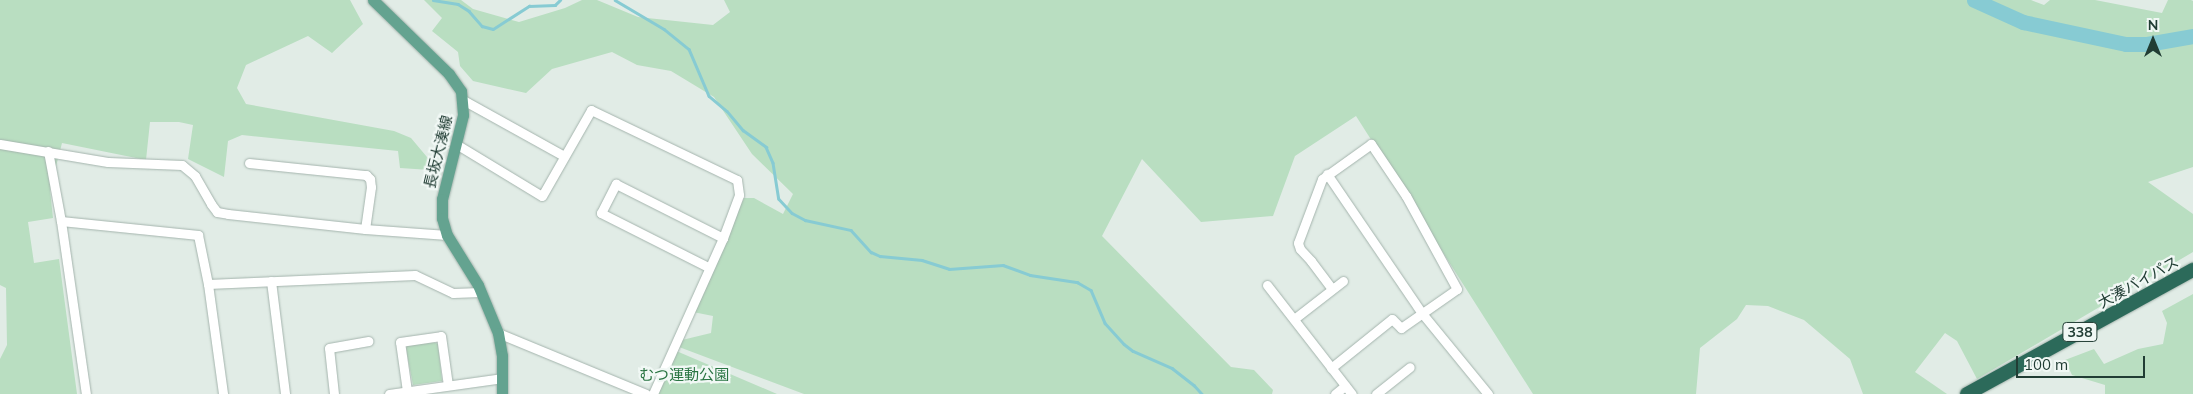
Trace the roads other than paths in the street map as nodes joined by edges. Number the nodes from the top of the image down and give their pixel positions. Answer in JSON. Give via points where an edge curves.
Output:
{"nodes":[{"id":1,"x":372,"y":0,"type":"edge"},
{"id":2,"x":463,"y":100,"type":"junction"},
{"id":3,"x":0,"y":144,"type":"edge"},
{"id":4,"x":456,"y":144,"type":"junction"},
{"id":5,"x":48,"y":151,"type":"junction"},
{"id":6,"x":564,"y":156,"type":"junction"},
{"id":7,"x":249,"y":163,"type":"dead end"},
{"id":8,"x":1327,"y":174,"type":"junction"},
{"id":9,"x":61,"y":221,"type":"junction"},
{"id":10,"x":365,"y":230,"type":"junction"},
{"id":11,"x":448,"y":236,"type":"junction"},
{"id":12,"x":723,"y":238,"type":"junction"},
{"id":13,"x":708,"y":267,"type":"junction"},
{"id":14,"x":2193,"y":270,"type":"edge"},
{"id":15,"x":271,"y":281,"type":"junction"},
{"id":16,"x":1343,"y":281,"type":"dead end"},
{"id":17,"x":208,"y":284,"type":"junction"},
{"id":18,"x":1267,"y":285,"type":"dead end"},
{"id":19,"x":1332,"y":289,"type":"junction"},
{"id":20,"x":481,"y":292,"type":"junction"},
{"id":21,"x":1421,"y":312,"type":"junction"},
{"id":22,"x":1294,"y":319,"type":"junction"},
{"id":23,"x":498,"y":333,"type":"junction"},
{"id":24,"x":368,"y":341,"type":"dead end"},
{"id":25,"x":1410,"y":367,"type":"dead end"},
{"id":26,"x":1331,"y":368,"type":"junction"},
{"id":27,"x":503,"y":378,"type":"junction"},
{"id":28,"x":448,"y":385,"type":"junction"},
{"id":29,"x":1345,"y":386,"type":"junction"},
{"id":30,"x":407,"y":391,"type":"junction"},
{"id":31,"x":419,"y":392,"type":"edge"},
{"id":32,"x":86,"y":394,"type":"edge"},
{"id":33,"x":223,"y":394,"type":"edge"},
{"id":34,"x":285,"y":394,"type":"edge"},
{"id":35,"x":334,"y":394,"type":"edge"},
{"id":36,"x":389,"y":394,"type":"edge"},
{"id":37,"x":502,"y":394,"type":"edge"},
{"id":38,"x":646,"y":394,"type":"edge"},
{"id":39,"x":653,"y":394,"type":"edge"},
{"id":40,"x":1335,"y":394,"type":"edge"},
{"id":41,"x":1352,"y":394,"type":"edge"},
{"id":42,"x":1376,"y":394,"type":"edge"},
{"id":43,"x":1488,"y":394,"type":"edge"},
{"id":44,"x":1968,"y":394,"type":"edge"}],
"edges":[{"from":1,"to":2,"type":"main road","name":"長坂大湊線","via":[[450,74]]},
{"from":2,"to":4,"type":"main road","name":"長坂大湊線"},
{"from":2,"to":6,"type":"street"},
{"from":3,"to":5,"type":"street"},
{"from":4,"to":6,"type":"street","via":[[542,196]]},
{"from":4,"to":11,"type":"main road","name":"長坂大湊線","via":[[442,199],[442,218]]},
{"from":5,"to":9,"type":"street"},
{"from":5,"to":10,"type":"street","via":[[108,162],[182,165],[195,176],[217,212]]},
{"from":6,"to":12,"type":"street","via":[[591,110],[725,173],[737,180],[740,188]]},
{"from":7,"to":10,"type":"street","via":[[366,175],[371,187]]},
{"from":8,"to":19,"type":"street","via":[[1298,243]]},
{"from":8,"to":21,"type":"street"},
{"from":8,"to":21,"type":"street","via":[[1371,144],[1406,196],[1457,289]]},
{"from":9,"to":17,"type":"street","via":[[198,235]]},
{"from":9,"to":32,"type":"street"},
{"from":10,"to":11,"type":"street"},
{"from":11,"to":20,"type":"main road","name":"長坂大湊線"},
{"from":12,"to":13,"type":"street"},
{"from":12,"to":13,"type":"street","via":[[616,184],[601,213]]},
{"from":13,"to":39,"type":"street"},
{"from":14,"to":44,"type":"highway","name":"大湊バイパス","number":"338"},
{"from":15,"to":17,"type":"street"},
{"from":15,"to":20,"type":"street","via":[[415,275],[453,293]]},
{"from":15,"to":34,"type":"street"},
{"from":16,"to":19,"type":"street"},
{"from":17,"to":33,"type":"street"},
{"from":18,"to":22,"type":"street"},
{"from":19,"to":22,"type":"street"},
{"from":20,"to":23,"type":"main road","name":"長坂大湊線"},
{"from":21,"to":26,"type":"street","via":[[1401,328],[1392,319]]},
{"from":21,"to":43,"type":"street"},
{"from":22,"to":26,"type":"street"},
{"from":23,"to":27,"type":"main road","name":"長坂大湊線"},
{"from":23,"to":38,"type":"street"},
{"from":24,"to":35,"type":"street","via":[[329,348]]},
{"from":25,"to":42,"type":"street"},
{"from":26,"to":29,"type":"street"},
{"from":27,"to":28,"type":"street"},
{"from":27,"to":37,"type":"main road","name":"長坂大湊線"},
{"from":28,"to":30,"type":"street","via":[[441,336],[400,342]]},
{"from":28,"to":31,"type":"street"},
{"from":29,"to":40,"type":"street"},
{"from":29,"to":41,"type":"street"},
{"from":30,"to":31,"type":"street"},
{"from":30,"to":36,"type":"street"}]}
